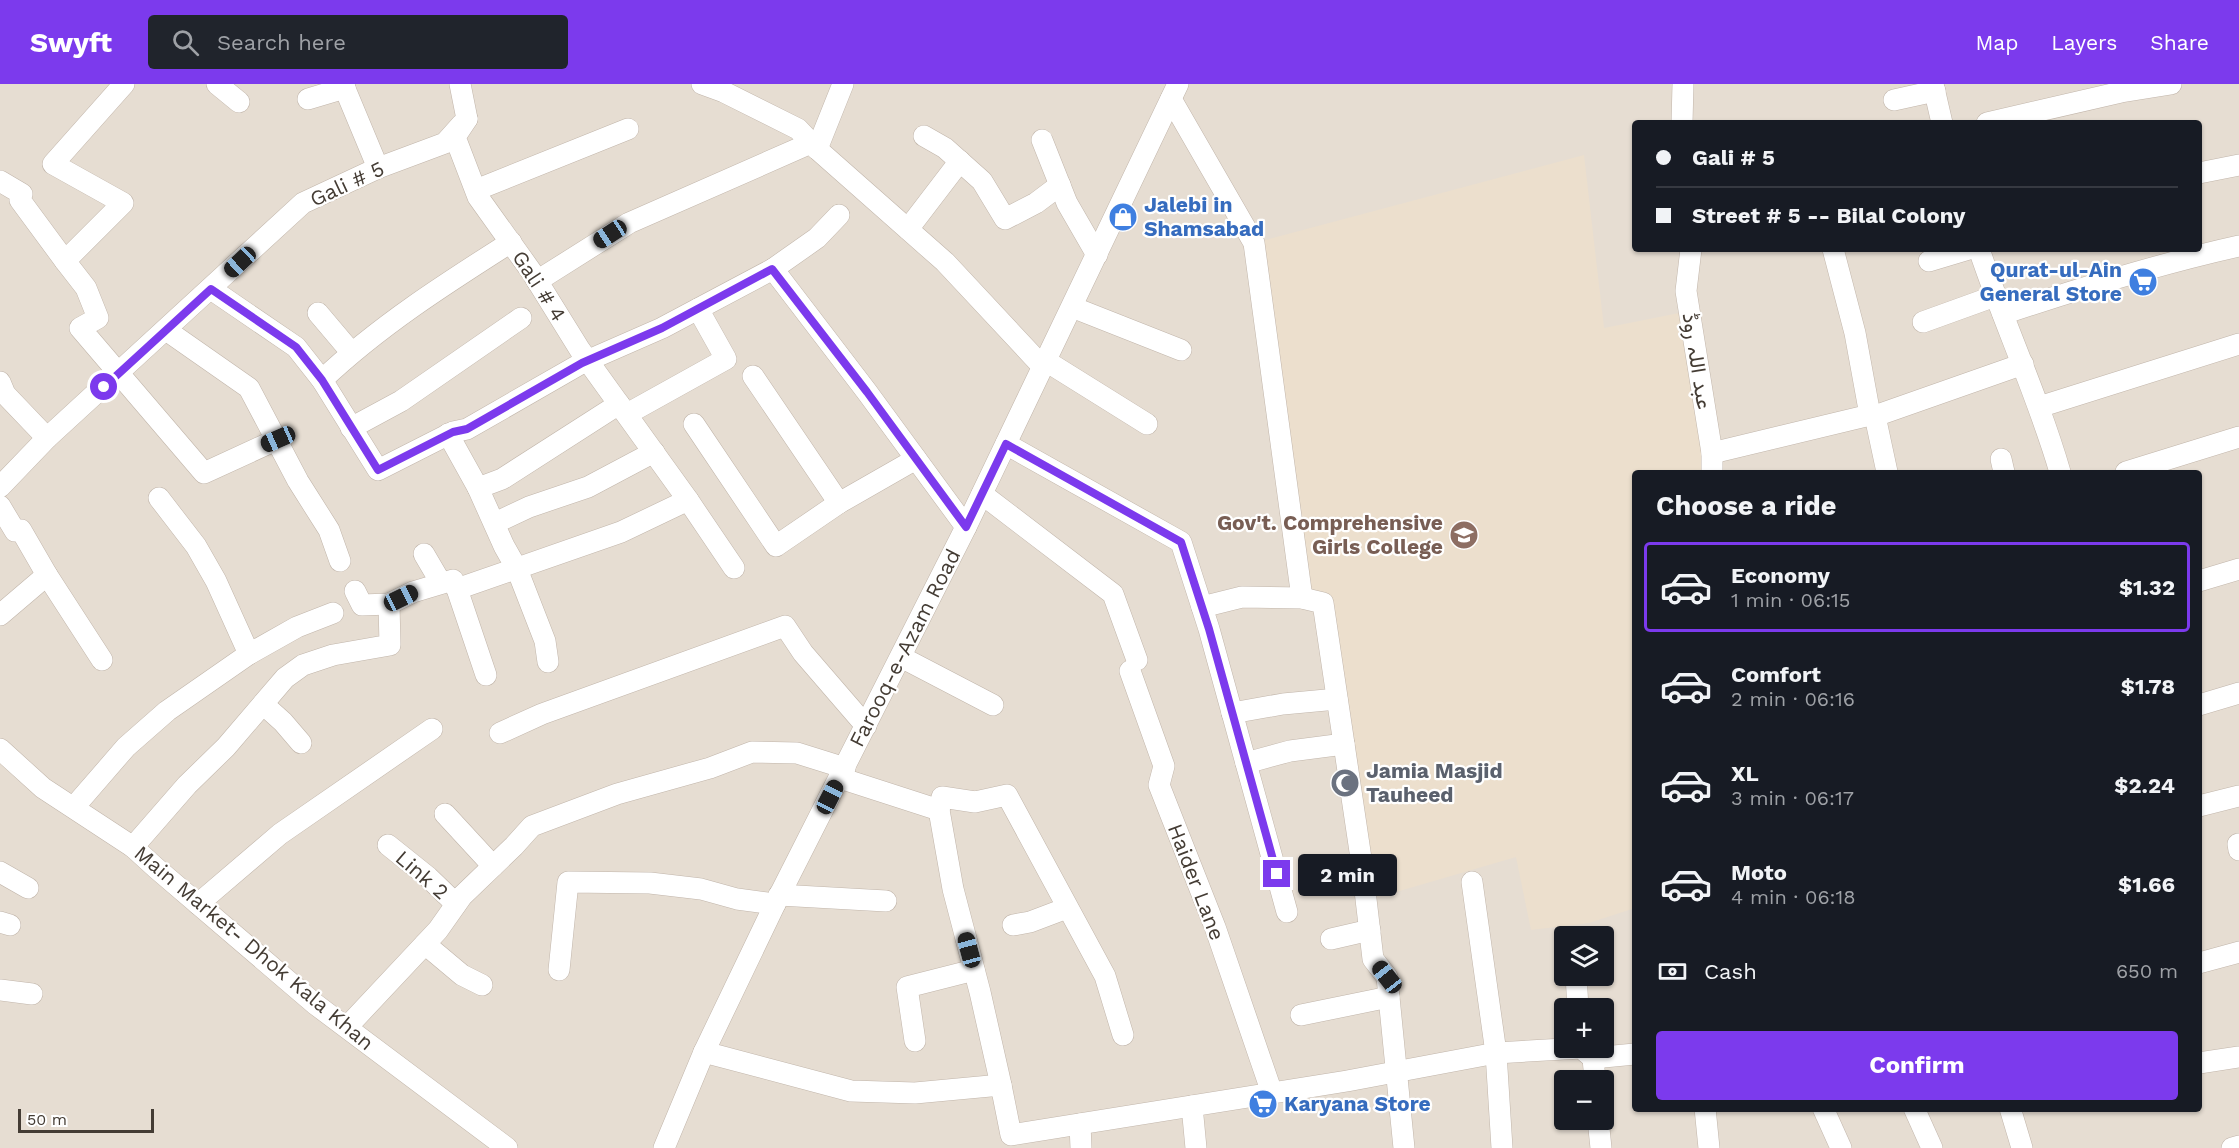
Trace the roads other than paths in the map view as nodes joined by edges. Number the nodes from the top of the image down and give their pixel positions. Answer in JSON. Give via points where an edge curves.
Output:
{"nodes":[{"id":1,"x":124,"y":84,"type":"edge"},
{"id":2,"x":217,"y":84,"type":"edge"},
{"id":3,"x":460,"y":84,"type":"edge"},
{"id":4,"x":843,"y":84,"type":"edge"},
{"id":5,"x":1683,"y":84,"type":"edge"},
{"id":6,"x":2170,"y":84,"type":"edge"},
{"id":7,"x":710,"y":85,"type":"edge"},
{"id":8,"x":344,"y":86,"type":"edge"},
{"id":9,"x":1934,"y":87,"type":"edge"},
{"id":10,"x":1175,"y":92,"type":"edge"},
{"id":11,"x":308,"y":99,"type":"dead end"},
{"id":12,"x":1894,"y":100,"type":"dead end"},
{"id":13,"x":239,"y":102,"type":"dead end"},
{"id":14,"x":467,"y":119,"type":"junction"},
{"id":15,"x":1682,"y":120,"type":"edge"},
{"id":16,"x":1941,"y":120,"type":"edge"},
{"id":17,"x":2000,"y":120,"type":"edge"},
{"id":18,"x":628,"y":129,"type":"dead end"},
{"id":19,"x":924,"y":136,"type":"dead end"},
{"id":20,"x":1042,"y":140,"type":"dead end"},
{"id":21,"x":814,"y":146,"type":"junction"},
{"id":22,"x":960,"y":161,"type":"junction"},
{"id":23,"x":2239,"y":165,"type":"edge"},
{"id":24,"x":378,"y":168,"type":"junction"},
{"id":25,"x":2202,"y":172,"type":"edge"},
{"id":26,"x":0,"y":181,"type":"edge"},
{"id":27,"x":1060,"y":185,"type":"junction"},
{"id":28,"x":476,"y":190,"type":"junction"},
{"id":29,"x":839,"y":215,"type":"dead end"},
{"id":30,"x":908,"y":229,"type":"junction"},
{"id":31,"x":511,"y":242,"type":"junction"},
{"id":32,"x":2239,"y":246,"type":"edge"},
{"id":33,"x":1691,"y":252,"type":"edge"},
{"id":34,"x":1834,"y":252,"type":"edge"},
{"id":35,"x":1959,"y":252,"type":"edge"},
{"id":36,"x":1980,"y":252,"type":"edge"},
{"id":37,"x":1097,"y":255,"type":"junction"},
{"id":38,"x":65,"y":261,"type":"junction"},
{"id":39,"x":1929,"y":261,"type":"dead end"},
{"id":40,"x":772,"y":269,"type":"junction"},
{"id":41,"x":537,"y":281,"type":"junction"},
{"id":42,"x":211,"y":289,"type":"junction"},
{"id":43,"x":1999,"y":305,"type":"junction"},
{"id":44,"x":1072,"y":307,"type":"junction"},
{"id":45,"x":698,"y":309,"type":"junction"},
{"id":46,"x":318,"y":313,"type":"dead end"},
{"id":47,"x":520,"y":318,"type":"dead end"},
{"id":48,"x":1923,"y":322,"type":"dead end"},
{"id":49,"x":166,"y":330,"type":"junction"},
{"id":50,"x":2239,"y":344,"type":"edge"},
{"id":51,"x":1181,"y":350,"type":"dead end"},
{"id":52,"x":351,"y":352,"type":"junction"},
{"id":53,"x":589,"y":362,"type":"junction"},
{"id":54,"x":1044,"y":364,"type":"junction"},
{"id":55,"x":2023,"y":364,"type":"junction"},
{"id":56,"x":118,"y":374,"type":"junction"},
{"id":57,"x":753,"y":376,"type":"dead end"},
{"id":58,"x":322,"y":380,"type":"junction"},
{"id":59,"x":0,"y":382,"type":"edge"},
{"id":60,"x":2039,"y":406,"type":"junction"},
{"id":61,"x":623,"y":409,"type":"junction"},
{"id":62,"x":1873,"y":415,"type":"junction"},
{"id":63,"x":694,"y":424,"type":"dead end"},
{"id":64,"x":1147,"y":424,"type":"dead end"},
{"id":65,"x":351,"y":428,"type":"junction"},
{"id":66,"x":448,"y":434,"type":"junction"},
{"id":67,"x":2239,"y":437,"type":"edge"},
{"id":68,"x":47,"y":438,"type":"junction"},
{"id":69,"x":278,"y":439,"type":"junction"},
{"id":70,"x":1006,"y":444,"type":"junction"},
{"id":71,"x":652,"y":449,"type":"junction"},
{"id":72,"x":916,"y":459,"type":"junction"},
{"id":73,"x":1712,"y":463,"type":"edge"},
{"id":74,"x":2163,"y":466,"type":"edge"},
{"id":75,"x":1887,"y":470,"type":"edge"},
{"id":76,"x":2059,"y":470,"type":"edge"},
{"id":77,"x":2138,"y":470,"type":"edge"},
{"id":78,"x":0,"y":487,"type":"edge"},
{"id":79,"x":478,"y":488,"type":"junction"},
{"id":80,"x":982,"y":494,"type":"junction"},
{"id":81,"x":159,"y":498,"type":"dead end"},
{"id":82,"x":688,"y":500,"type":"junction"},
{"id":83,"x":839,"y":503,"type":"junction"},
{"id":84,"x":0,"y":506,"type":"edge"},
{"id":85,"x":495,"y":523,"type":"junction"},
{"id":86,"x":966,"y":527,"type":"junction"},
{"id":87,"x":424,"y":554,"type":"dead end"},
{"id":88,"x":340,"y":561,"type":"dead end"},
{"id":89,"x":734,"y":568,"type":"dead end"},
{"id":90,"x":517,"y":569,"type":"junction"},
{"id":91,"x":2239,"y":569,"type":"edge"},
{"id":92,"x":47,"y":575,"type":"junction"},
{"id":93,"x":2202,"y":580,"type":"edge"},
{"id":94,"x":449,"y":586,"type":"junction"},
{"id":95,"x":355,"y":591,"type":"dead end"},
{"id":96,"x":1302,"y":598,"type":"junction"},
{"id":97,"x":389,"y":604,"type":"junction"},
{"id":98,"x":1202,"y":607,"type":"junction"},
{"id":99,"x":333,"y":612,"type":"dead end"},
{"id":100,"x":0,"y":615,"type":"edge"},
{"id":101,"x":249,"y":654,"type":"junction"},
{"id":102,"x":900,"y":657,"type":"junction"},
{"id":103,"x":102,"y":660,"type":"dead end"},
{"id":104,"x":548,"y":663,"type":"dead end"},
{"id":105,"x":486,"y":675,"type":"dead end"},
{"id":106,"x":2239,"y":693,"type":"edge"},
{"id":107,"x":1337,"y":699,"type":"junction"},
{"id":108,"x":263,"y":704,"type":"junction"},
{"id":109,"x":2202,"y":704,"type":"edge"},
{"id":110,"x":993,"y":705,"type":"dead end"},
{"id":111,"x":1232,"y":713,"type":"junction"},
{"id":112,"x":866,"y":726,"type":"junction"},
{"id":113,"x":432,"y":729,"type":"dead end"},
{"id":114,"x":500,"y":733,"type":"dead end"},
{"id":115,"x":301,"y":743,"type":"dead end"},
{"id":116,"x":1344,"y":744,"type":"junction"},
{"id":117,"x":0,"y":749,"type":"edge"},
{"id":118,"x":1246,"y":764,"type":"junction"},
{"id":119,"x":843,"y":773,"type":"junction"},
{"id":120,"x":2239,"y":796,"type":"edge"},
{"id":121,"x":2202,"y":805,"type":"edge"},
{"id":122,"x":74,"y":807,"type":"junction"},
{"id":123,"x":939,"y":810,"type":"junction"},
{"id":124,"x":445,"y":814,"type":"dead end"},
{"id":125,"x":388,"y":845,"type":"dead end"},
{"id":126,"x":133,"y":847,"type":"junction"},
{"id":127,"x":493,"y":866,"type":"junction"},
{"id":128,"x":0,"y":872,"type":"edge"},
{"id":129,"x":1472,"y":882,"type":"dead end"},
{"id":130,"x":28,"y":888,"type":"dead end"},
{"id":131,"x":777,"y":899,"type":"junction"},
{"id":132,"x":886,"y":901,"type":"dead end"},
{"id":133,"x":198,"y":904,"type":"junction"},
{"id":134,"x":456,"y":904,"type":"junction"},
{"id":135,"x":1067,"y":908,"type":"junction"},
{"id":136,"x":1287,"y":912,"type":"dead end"},
{"id":137,"x":1012,"y":926,"type":"dead end"},
{"id":138,"x":1370,"y":930,"type":"junction"},
{"id":139,"x":1331,"y":939,"type":"dead end"},
{"id":140,"x":425,"y":944,"type":"junction"},
{"id":141,"x":2239,"y":952,"type":"edge"},
{"id":142,"x":2202,"y":962,"type":"edge"},
{"id":143,"x":559,"y":970,"type":"dead end"},
{"id":144,"x":974,"y":970,"type":"junction"},
{"id":145,"x":482,"y":985,"type":"dead end"},
{"id":146,"x":0,"y":990,"type":"edge"},
{"id":147,"x":32,"y":994,"type":"dead end"},
{"id":148,"x":1389,"y":997,"type":"junction"},
{"id":149,"x":1301,"y":1015,"type":"dead end"},
{"id":150,"x":347,"y":1027,"type":"junction"},
{"id":151,"x":1123,"y":1035,"type":"dead end"},
{"id":152,"x":915,"y":1041,"type":"dead end"},
{"id":153,"x":704,"y":1052,"type":"junction"},
{"id":154,"x":1554,"y":1052,"type":"edge"},
{"id":155,"x":1496,"y":1053,"type":"junction"},
{"id":156,"x":1614,"y":1053,"type":"edge"},
{"id":157,"x":1632,"y":1054,"type":"edge"},
{"id":158,"x":2239,"y":1057,"type":"edge"},
{"id":159,"x":2202,"y":1063,"type":"edge"},
{"id":160,"x":1396,"y":1071,"type":"junction"},
{"id":161,"x":1001,"y":1085,"type":"junction"},
{"id":162,"x":1272,"y":1093,"type":"junction"},
{"id":163,"x":1192,"y":1106,"type":"junction"},
{"id":164,"x":1705,"y":1112,"type":"edge"},
{"id":165,"x":1825,"y":1112,"type":"edge"},
{"id":166,"x":1916,"y":1112,"type":"edge"},
{"id":167,"x":2011,"y":1112,"type":"edge"},
{"id":168,"x":1080,"y":1124,"type":"junction"},
{"id":169,"x":1599,"y":1130,"type":"edge"},
{"id":170,"x":2239,"y":1146,"type":"edge"},
{"id":171,"x":507,"y":1148,"type":"edge"},
{"id":172,"x":664,"y":1148,"type":"edge"},
{"id":173,"x":1081,"y":1148,"type":"edge"},
{"id":174,"x":1196,"y":1148,"type":"edge"},
{"id":175,"x":1404,"y":1148,"type":"edge"},
{"id":176,"x":1502,"y":1148,"type":"edge"},
{"id":177,"x":1601,"y":1148,"type":"edge"},
{"id":178,"x":1709,"y":1148,"type":"edge"},
{"id":179,"x":1841,"y":1148,"type":"edge"},
{"id":180,"x":1932,"y":1148,"type":"edge"},
{"id":181,"x":2022,"y":1148,"type":"edge"},
{"id":182,"x":2232,"y":1148,"type":"edge"}],
"edges":[{"from":1,"to":38,"type":"street","via":[[53,164],[123,203]]},
{"from":2,"to":13,"type":"street"},
{"from":3,"to":14,"type":"street"},
{"from":4,"to":21,"type":"street"},
{"from":5,"to":15,"type":"street"},
{"from":6,"to":17,"type":"street"},
{"from":7,"to":21,"type":"street","via":[[798,129]]},
{"from":8,"to":11,"type":"street"},
{"from":8,"to":24,"type":"street"},
{"from":9,"to":12,"type":"street"},
{"from":9,"to":16,"type":"street"},
{"from":10,"to":37,"type":"street","name":"Farooq-e-Azam Road"},
{"from":10,"to":96,"type":"street","via":[[1254,243]]},
{"from":14,"to":24,"type":"street","name":"Gali # 5","via":[[445,143]]},
{"from":14,"to":28,"type":"street","name":"Gali # 4","via":[[455,137]]},
{"from":18,"to":28,"type":"street"},
{"from":19,"to":22,"type":"street"},
{"from":20,"to":27,"type":"street"},
{"from":21,"to":30,"type":"street"},
{"from":21,"to":41,"type":"street","via":[[629,223]]},
{"from":22,"to":27,"type":"street","via":[[982,181],[1005,219]]},
{"from":22,"to":30,"type":"street"},
{"from":23,"to":25,"type":"street"},
{"from":24,"to":42,"type":"street","name":"Gali # 5","via":[[303,203]]},
{"from":26,"to":38,"type":"street","via":[[22,194],[20,200]]},
{"from":27,"to":37,"type":"street"},
{"from":28,"to":31,"type":"street","name":"Gali # 4"},
{"from":29,"to":40,"type":"street","via":[[818,238]]},
{"from":30,"to":54,"type":"street"},
{"from":31,"to":41,"type":"street","name":"Gali # 4"},
{"from":31,"to":52,"type":"street"},
{"from":32,"to":43,"type":"street"},
{"from":33,"to":73,"type":"street","name":"عبد اللہ روڈ","via":[[1686,291]]},
{"from":34,"to":62,"type":"street"},
{"from":35,"to":39,"type":"street"},
{"from":36,"to":43,"type":"street"},
{"from":37,"to":44,"type":"street","name":"Farooq-e-Azam Road"},
{"from":38,"to":56,"type":"street","via":[[86,288],[98,318],[80,328]]},
{"from":40,"to":45,"type":"street"},
{"from":40,"to":72,"type":"street"},
{"from":41,"to":53,"type":"street","name":"Gali # 4"},
{"from":42,"to":49,"type":"street","name":"Gali # 5"},
{"from":42,"to":58,"type":"street","via":[[296,347]]},
{"from":43,"to":48,"type":"street"},
{"from":43,"to":55,"type":"street"},
{"from":44,"to":51,"type":"street"},
{"from":44,"to":54,"type":"street","name":"Farooq-e-Azam Road"},
{"from":45,"to":53,"type":"street"},
{"from":45,"to":61,"type":"street","via":[[726,359]]},
{"from":46,"to":52,"type":"street"},
{"from":47,"to":65,"type":"street","via":[[401,401]]},
{"from":49,"to":56,"type":"street","name":"Gali # 5"},
{"from":49,"to":69,"type":"street","via":[[249,388]]},
{"from":50,"to":60,"type":"street"},
{"from":52,"to":58,"type":"street"},
{"from":53,"to":61,"type":"street","name":"Gali # 4"},
{"from":53,"to":66,"type":"street","via":[[467,429]]},
{"from":54,"to":64,"type":"street"},
{"from":54,"to":70,"type":"street","name":"Farooq-e-Azam Road"},
{"from":55,"to":60,"type":"street"},
{"from":55,"to":62,"type":"street"},
{"from":56,"to":68,"type":"street","name":"Gali # 5"},
{"from":56,"to":69,"type":"street","via":[[204,473]]},
{"from":57,"to":83,"type":"street"},
{"from":58,"to":65,"type":"street"},
{"from":59,"to":68,"type":"street","via":[[5,394]]},
{"from":60,"to":76,"type":"street"},
{"from":61,"to":71,"type":"street","name":"Gali # 4"},
{"from":61,"to":79,"type":"street","via":[[502,479]]},
{"from":62,"to":73,"type":"street"},
{"from":62,"to":75,"type":"street"},
{"from":63,"to":83,"type":"street","via":[[776,546]]},
{"from":65,"to":66,"type":"street","via":[[378,470]]},
{"from":66,"to":79,"type":"street"},
{"from":67,"to":74,"type":"street"},
{"from":68,"to":78,"type":"street","name":"Gali # 5"},
{"from":69,"to":88,"type":"street","via":[[329,531]]},
{"from":70,"to":80,"type":"street","name":"Farooq-e-Azam Road"},
{"from":70,"to":98,"type":"street","via":[[1181,542]]},
{"from":71,"to":82,"type":"street","name":"Gali # 4"},
{"from":71,"to":85,"type":"street","via":[[588,487]]},
{"from":72,"to":83,"type":"street"},
{"from":72,"to":86,"type":"street"},
{"from":74,"to":77,"type":"street"},
{"from":79,"to":85,"type":"street"},
{"from":80,"to":86,"type":"street","name":"Farooq-e-Azam Road"},
{"from":80,"to":162,"type":"street","name":"Haider Lane","via":[[1113,594],[1164,766],[1159,785],[1215,927]]},
{"from":81,"to":101,"type":"street","via":[[196,546]]},
{"from":82,"to":89,"type":"street","name":"Gali # 4"},
{"from":82,"to":90,"type":"street","via":[[621,531]]},
{"from":84,"to":92,"type":"street","via":[[15,531],[21,531]]},
{"from":85,"to":90,"type":"street"},
{"from":86,"to":102,"type":"street","name":"Farooq-e-Azam Road"},
{"from":87,"to":94,"type":"street"},
{"from":90,"to":94,"type":"street"},
{"from":90,"to":104,"type":"street","via":[[544,641]]},
{"from":91,"to":93,"type":"street"},
{"from":92,"to":100,"type":"street"},
{"from":92,"to":103,"type":"street"},
{"from":94,"to":97,"type":"street","via":[[412,592]]},
{"from":94,"to":105,"type":"street"},
{"from":95,"to":97,"type":"street","via":[[362,605]]},
{"from":96,"to":98,"type":"street","via":[[1242,597]]},
{"from":96,"to":107,"type":"street","via":[[1323,603]]},
{"from":97,"to":108,"type":"street","via":[[390,645],[333,655],[303,665],[285,678]]},
{"from":98,"to":111,"type":"street"},
{"from":99,"to":101,"type":"street"},
{"from":101,"to":122,"type":"street","via":[[167,711],[126,747]]},
{"from":102,"to":110,"type":"street"},
{"from":102,"to":112,"type":"street","name":"Farooq-e-Azam Road"},
{"from":106,"to":109,"type":"street"},
{"from":107,"to":111,"type":"street"},
{"from":107,"to":116,"type":"street"},
{"from":108,"to":115,"type":"street"},
{"from":108,"to":126,"type":"street"},
{"from":111,"to":118,"type":"street"},
{"from":112,"to":114,"type":"street","via":[[803,653],[785,626],[542,714]]},
{"from":112,"to":119,"type":"street","name":"Farooq-e-Azam Road"},
{"from":113,"to":133,"type":"street","via":[[280,834]]},
{"from":116,"to":118,"type":"street","via":[[1290,751]]},
{"from":116,"to":138,"type":"street"},
{"from":117,"to":122,"type":"street","name":"Main Market- Dhok Kala Khan","via":[[43,788]]},
{"from":118,"to":136,"type":"street"},
{"from":119,"to":123,"type":"street"},
{"from":119,"to":127,"type":"street","via":[[797,753],[752,752],[617,794],[532,826]]},
{"from":119,"to":131,"type":"street","name":"Farooq-e-Azam Road"},
{"from":120,"to":121,"type":"street"},
{"from":122,"to":126,"type":"street","name":"Main Market- Dhok Kala Khan"},
{"from":123,"to":135,"type":"street","via":[[942,797],[975,802],[1007,795]]},
{"from":123,"to":144,"type":"street","via":[[953,889]]},
{"from":124,"to":127,"type":"street"},
{"from":125,"to":134,"type":"street","name":"Link 2"},
{"from":126,"to":133,"type":"street","name":"Main Market- Dhok Kala Khan"},
{"from":127,"to":134,"type":"street"},
{"from":128,"to":130,"type":"street"},
{"from":129,"to":155,"type":"street"},
{"from":131,"to":132,"type":"street"},
{"from":131,"to":143,"type":"street","via":[[737,899],[700,889],[650,883],[568,882]]},
{"from":131,"to":153,"type":"street","name":"Farooq-e-Azam Road"},
{"from":133,"to":150,"type":"street","name":"Main Market- Dhok Kala Khan"},
{"from":134,"to":140,"type":"street"},
{"from":135,"to":137,"type":"street"},
{"from":135,"to":151,"type":"street","via":[[1105,976]]},
{"from":138,"to":139,"type":"street"},
{"from":138,"to":148,"type":"street","via":[[1373,959],[1387,977]]},
{"from":140,"to":145,"type":"street","via":[[462,975]]},
{"from":140,"to":150,"type":"street"},
{"from":141,"to":142,"type":"street"},
{"from":144,"to":152,"type":"street","via":[[907,987]]},
{"from":144,"to":161,"type":"street"},
{"from":146,"to":147,"type":"street"},
{"from":148,"to":149,"type":"street"},
{"from":148,"to":160,"type":"street"},
{"from":150,"to":171,"type":"street","name":"Main Market- Dhok Kala Khan"},
{"from":153,"to":161,"type":"street","via":[[850,1091],[915,1093]]},
{"from":153,"to":172,"type":"street","name":"Farooq-e-Azam Road"},
{"from":154,"to":155,"type":"street"},
{"from":155,"to":160,"type":"street"},
{"from":155,"to":176,"type":"street"},
{"from":156,"to":157,"type":"street"},
{"from":158,"to":159,"type":"street"},
{"from":160,"to":162,"type":"street"},
{"from":160,"to":175,"type":"street"},
{"from":161,"to":168,"type":"street","via":[[1011,1135]]},
{"from":162,"to":163,"type":"street"},
{"from":163,"to":168,"type":"street"},
{"from":163,"to":174,"type":"street"},
{"from":164,"to":178,"type":"street"},
{"from":165,"to":179,"type":"street"},
{"from":166,"to":180,"type":"street"},
{"from":167,"to":181,"type":"street"},
{"from":168,"to":173,"type":"street"},
{"from":169,"to":177,"type":"street"},
{"from":170,"to":182,"type":"street"}]}
